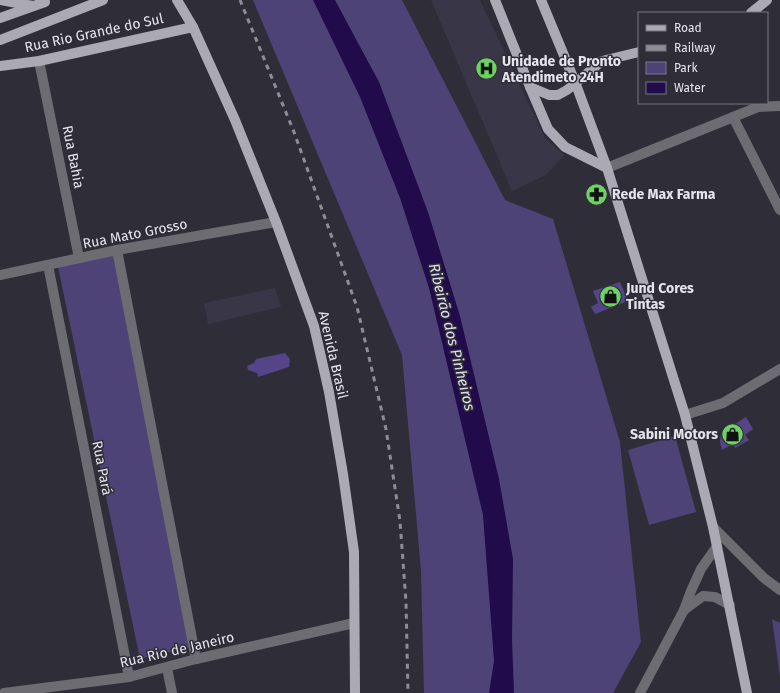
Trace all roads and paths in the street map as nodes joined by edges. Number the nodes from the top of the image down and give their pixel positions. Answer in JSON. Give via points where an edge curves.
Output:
{"nodes":[{"id":1,"x":1,"y":0,"type":"edge"},
{"id":2,"x":177,"y":0,"type":"edge"},
{"id":3,"x":495,"y":0,"type":"edge"},
{"id":4,"x":541,"y":0,"type":"edge"},
{"id":5,"x":767,"y":0,"type":"edge"},
{"id":6,"x":100,"y":1,"type":"edge"},
{"id":7,"x":43,"y":2,"type":"edge"},
{"id":8,"x":752,"y":12,"type":"edge"},
{"id":9,"x":0,"y":18,"type":"edge"},
{"id":10,"x":193,"y":27,"type":"junction"},
{"id":11,"x":0,"y":40,"type":"edge"},
{"id":12,"x":638,"y":52,"type":"edge"},
{"id":13,"x":39,"y":61,"type":"junction"},
{"id":14,"x":0,"y":66,"type":"edge"},
{"id":15,"x":575,"y":82,"type":"junction"},
{"id":16,"x":530,"y":86,"type":"junction"},
{"id":17,"x":780,"y":106,"type":"edge"},
{"id":18,"x":733,"y":117,"type":"junction"},
{"id":19,"x":607,"y":168,"type":"junction"},
{"id":20,"x":780,"y":210,"type":"edge"},
{"id":21,"x":276,"y":222,"type":"junction"},
{"id":22,"x":117,"y":250,"type":"junction"},
{"id":23,"x":79,"y":258,"type":"junction"},
{"id":24,"x":48,"y":265,"type":"junction"},
{"id":25,"x":0,"y":275,"type":"edge"},
{"id":26,"x":780,"y":369,"type":"edge"},
{"id":27,"x":685,"y":415,"type":"junction"},
{"id":28,"x":713,"y":527,"type":"junction"},
{"id":29,"x":717,"y":546,"type":"junction"},
{"id":30,"x":780,"y":590,"type":"edge"},
{"id":31,"x":730,"y":605,"type":"junction"},
{"id":32,"x":684,"y":610,"type":"junction"},
{"id":33,"x":354,"y":623,"type":"junction"},
{"id":34,"x":196,"y":659,"type":"junction"},
{"id":35,"x":167,"y":668,"type":"junction"},
{"id":36,"x":129,"y":677,"type":"junction"},
{"id":37,"x":648,"y":678,"type":"junction"},
{"id":38,"x":4,"y":693,"type":"edge"},
{"id":39,"x":172,"y":693,"type":"edge"},
{"id":40,"x":355,"y":693,"type":"edge"},
{"id":41,"x":640,"y":693,"type":"edge"},
{"id":42,"x":648,"y":693,"type":"edge"},
{"id":43,"x":747,"y":693,"type":"edge"}],
"edges":[{"from":1,"to":7,"type":"main road"},
{"from":2,"to":10,"type":"main road","name":"Avenida Brasil"},
{"from":3,"to":16,"type":"main road"},
{"from":4,"to":15,"type":"main road"},
{"from":5,"to":8,"type":"main road"},
{"from":6,"to":11,"type":"main road"},
{"from":7,"to":9,"type":"main road"},
{"from":10,"to":13,"type":"main road","name":"Rua Rio Grande do Sul"},
{"from":10,"to":21,"type":"main road","name":"Avenida Brasil","via":[[235,120]]},
{"from":12,"to":15,"type":"main road","via":[[602,62]]},
{"from":13,"to":14,"type":"main road","name":"Rua Rio Grande do Sul"},
{"from":13,"to":23,"type":"street","name":"Rua Bahia"},
{"from":15,"to":16,"type":"main road","via":[[558,95],[548,95]]},
{"from":15,"to":19,"type":"main road"},
{"from":16,"to":19,"type":"main road","via":[[548,129],[565,147]]},
{"from":17,"to":18,"type":"street","via":[[758,107]]},
{"from":18,"to":19,"type":"street"},
{"from":18,"to":20,"type":"street"},
{"from":19,"to":27,"type":"main road"},
{"from":21,"to":22,"type":"street","name":"Rua Mato Grosso"},
{"from":21,"to":33,"type":"main road","name":"Avenida Brasil","via":[[314,326],[329,392],[354,552]]},
{"from":22,"to":23,"type":"street","name":"Rua Mato Grosso"},
{"from":22,"to":34,"type":"street"},
{"from":23,"to":24,"type":"street","name":"Rua Mato Grosso"},
{"from":24,"to":25,"type":"street","name":"Rua Mato Grosso"},
{"from":24,"to":36,"type":"street","name":"Rua Pará"},
{"from":26,"to":27,"type":"street","via":[[723,403]]},
{"from":27,"to":28,"type":"main road"},
{"from":28,"to":29,"type":"main road"},
{"from":28,"to":30,"type":"street","via":[[764,578]]},
{"from":29,"to":31,"type":"main road"},
{"from":29,"to":32,"type":"street","via":[[690,590]]},
{"from":31,"to":32,"type":"street","via":[[715,597],[703,596]]},
{"from":31,"to":43,"type":"main road"},
{"from":32,"to":37,"type":"street"},
{"from":33,"to":34,"type":"street","name":"Rua Rio de Janeiro"},
{"from":33,"to":40,"type":"main road","name":"Avenida Brasil"},
{"from":34,"to":35,"type":"street","name":"Rua Rio de Janeiro"},
{"from":35,"to":36,"type":"street","name":"Rua Rio de Janeiro"},
{"from":35,"to":39,"type":"street"},
{"from":36,"to":38,"type":"street","name":"Rua Rio de Janeiro"},
{"from":37,"to":41,"type":"street"},
{"from":37,"to":42,"type":"street"}]}
